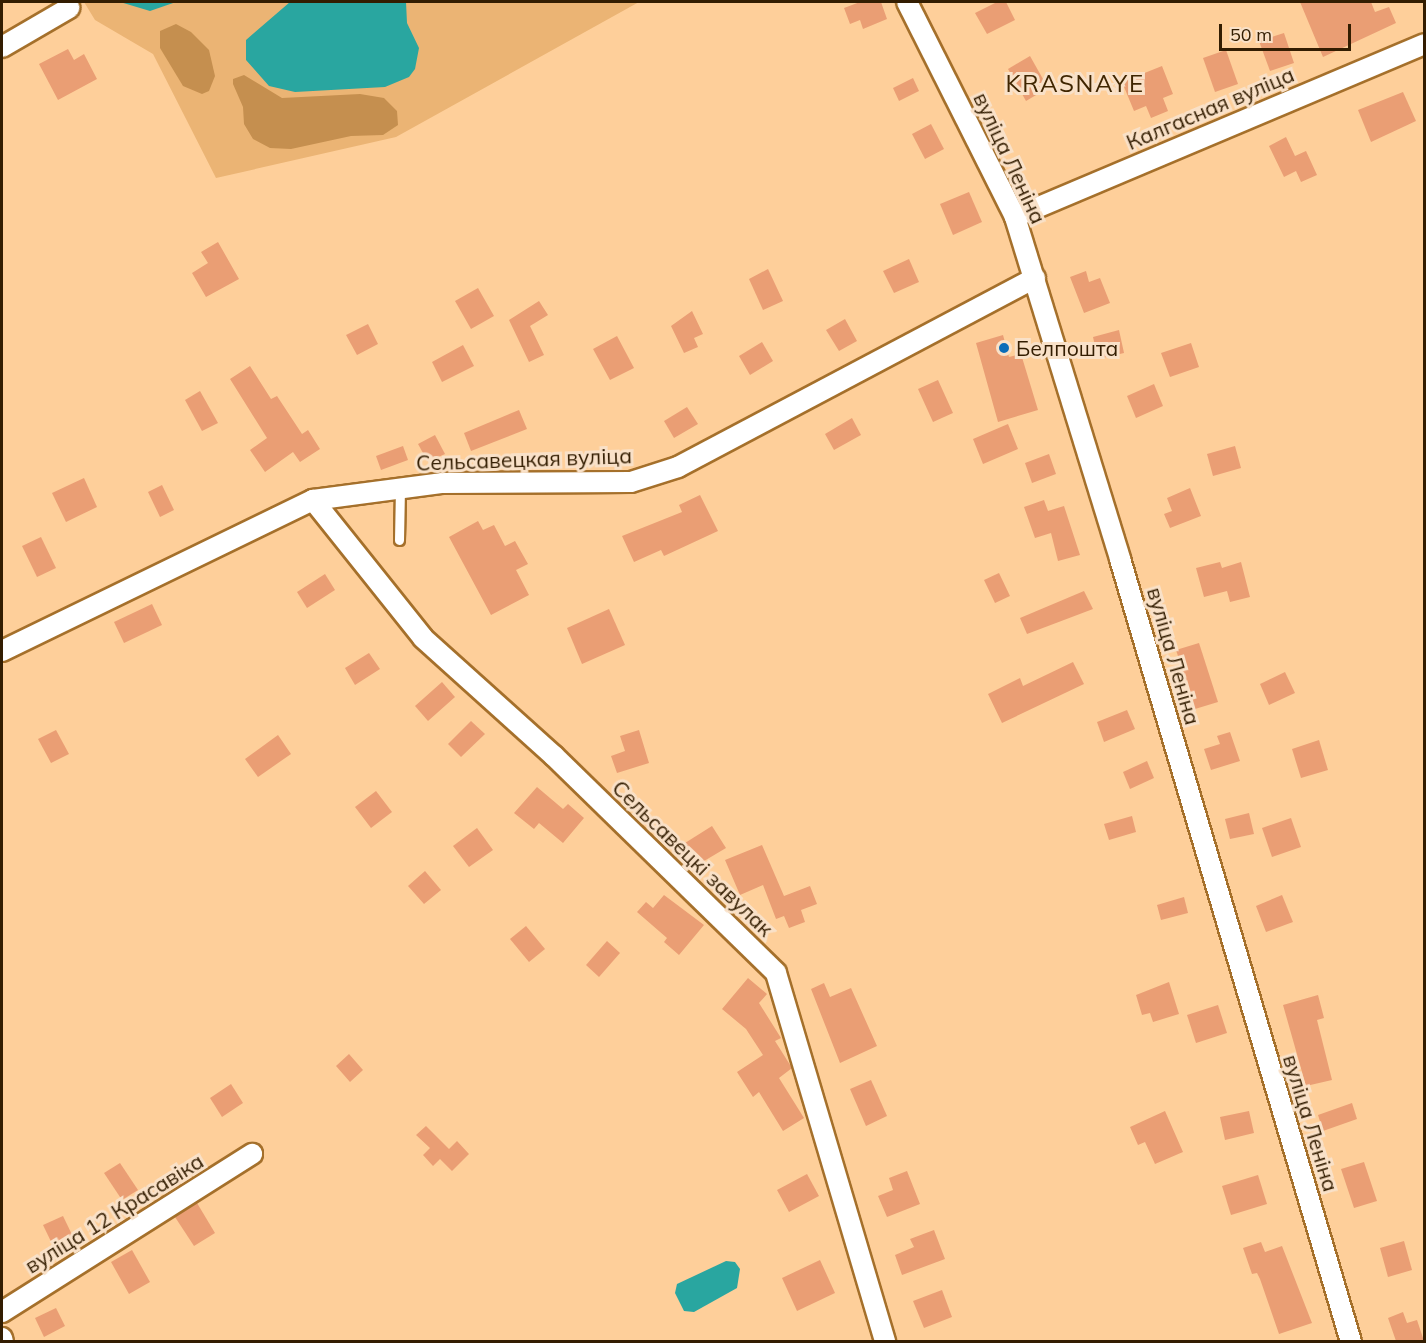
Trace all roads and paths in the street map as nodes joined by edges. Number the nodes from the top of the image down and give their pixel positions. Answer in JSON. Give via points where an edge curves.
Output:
{"nodes":[{"id":1,"x":907,"y":2,"type":"edge"},
{"id":2,"x":69,"y":8,"type":"dead end"},
{"id":3,"x":1425,"y":44,"type":"edge"},
{"id":4,"x":2,"y":47,"type":"edge"},
{"id":5,"x":1014,"y":217,"type":"junction"},
{"id":6,"x":1035,"y":278,"type":"junction"},
{"id":7,"x":400,"y":489,"type":"junction"},
{"id":8,"x":314,"y":500,"type":"junction"},
{"id":9,"x":399,"y":540,"type":"dead end"},
{"id":10,"x":2,"y":651,"type":"edge"},
{"id":11,"x":252,"y":1154,"type":"dead end"},
{"id":12,"x":2,"y":1312,"type":"edge"},
{"id":13,"x":885,"y":1341,"type":"edge"},
{"id":14,"x":1351,"y":1341,"type":"edge"}],
"edges":[{"from":1,"to":5,"type":"street","name":"вуліца Леніна"},
{"from":2,"to":4,"type":"street"},
{"from":3,"to":5,"type":"street","name":"Калгасная вуліца"},
{"from":5,"to":6,"type":"street","name":"вуліца Леніна"},
{"from":6,"to":7,"type":"street","name":"Сельсавецкая вуліца","via":[[678,467],[631,482],[443,483]]},
{"from":6,"to":14,"type":"street","name":"вуліца Леніна"},
{"from":7,"to":8,"type":"street","name":"Сельсавецкая вуліца"},
{"from":7,"to":9,"type":"lane"},
{"from":8,"to":10,"type":"street","name":"Сельсавецкая вуліца"},
{"from":8,"to":13,"type":"street","name":"Сельсавецкі завулак","via":[[423,638],[554,756],[776,973]]},
{"from":11,"to":12,"type":"street","name":"вуліца 12 Красавіка"}]}
